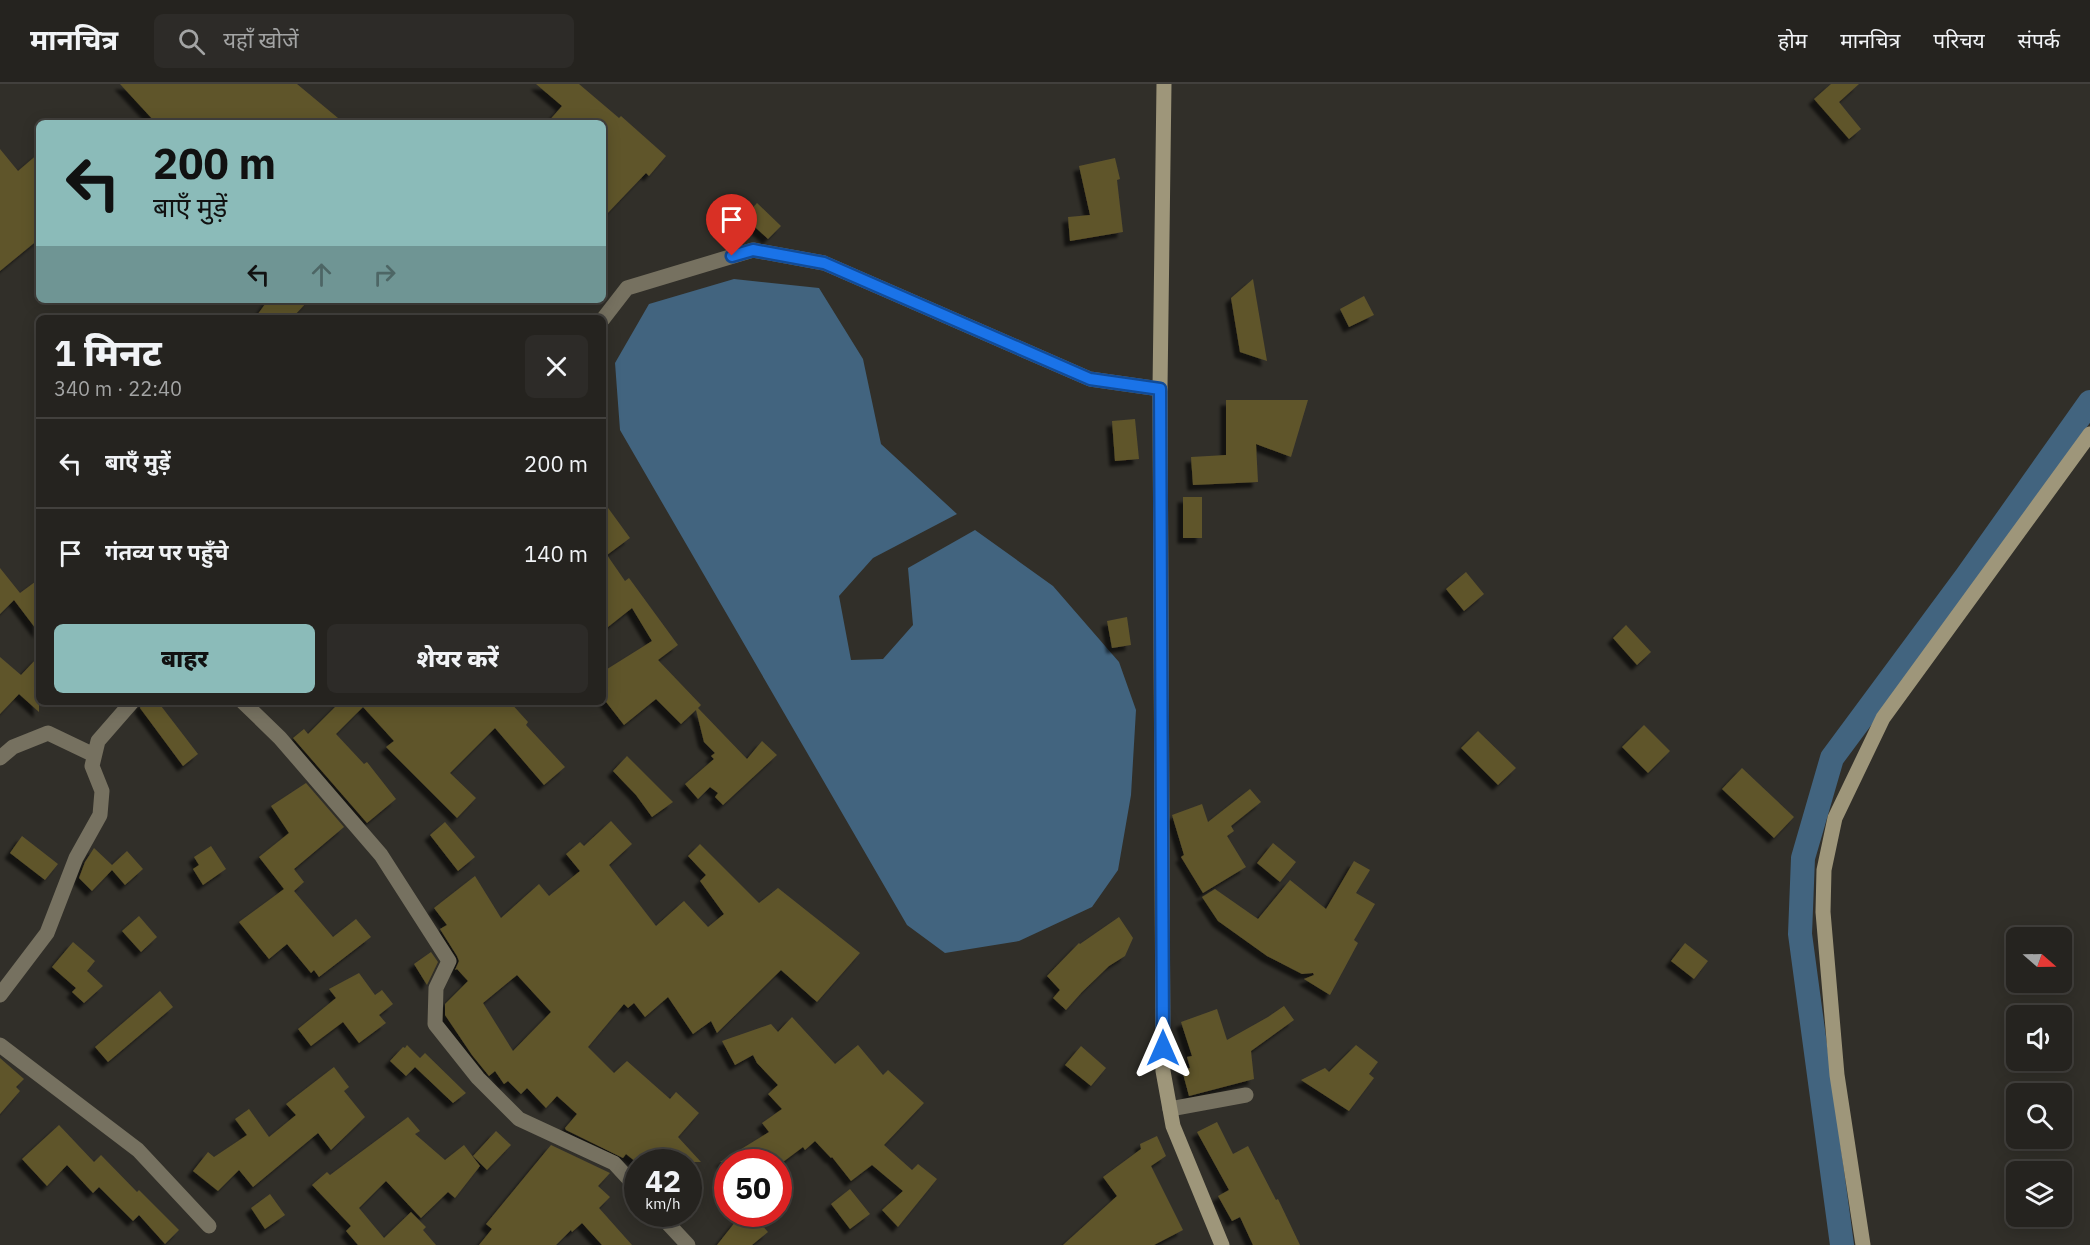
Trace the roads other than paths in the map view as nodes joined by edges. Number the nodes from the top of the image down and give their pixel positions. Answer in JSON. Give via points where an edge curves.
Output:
{"nodes":[{"id":1,"x":1164,"y":84,"type":"edge"},
{"id":2,"x":606,"y":315,"type":"edge"},
{"id":3,"x":1160,"y":389,"type":"junction"},
{"id":4,"x":2090,"y":434,"type":"edge"},
{"id":5,"x":129,"y":705,"type":"edge"},
{"id":6,"x":246,"y":705,"type":"edge"},
{"id":7,"x":94,"y":755,"type":"junction"},
{"id":8,"x":0,"y":758,"type":"edge"},
{"id":9,"x":0,"y":995,"type":"edge"},
{"id":10,"x":0,"y":1045,"type":"edge"},
{"id":11,"x":1246,"y":1095,"type":"dead end"},
{"id":12,"x":1170,"y":1109,"type":"junction"},
{"id":13,"x":624,"y":1174,"type":"edge"},
{"id":14,"x":209,"y":1226,"type":"dead end"},
{"id":15,"x":671,"y":1227,"type":"edge"},
{"id":16,"x":688,"y":1245,"type":"edge"},
{"id":17,"x":1222,"y":1245,"type":"edge"},
{"id":18,"x":1863,"y":1245,"type":"edge"}],
"edges":[{"from":1,"to":3,"type":"main road"},
{"from":2,"to":3,"type":"street","via":[[627,288],[753,250],[824,263],[1090,379]]},
{"from":3,"to":12,"type":"main road","via":[[1163,1071]]},
{"from":4,"to":18,"type":"main road","via":[[1883,718],[1835,818],[1824,870],[1823,912],[1837,1075]]},
{"from":5,"to":7,"type":"street","via":[[98,741]]},
{"from":6,"to":13,"type":"street","via":[[280,738],[381,855],[449,962],[436,988],[435,1024],[478,1078],[519,1119],[614,1163]]},
{"from":7,"to":8,"type":"street","via":[[48,733],[13,747]]},
{"from":7,"to":9,"type":"street","via":[[92,766],[102,791],[100,815],[76,858],[47,933]]},
{"from":10,"to":14,"type":"street","via":[[138,1150]]},
{"from":11,"to":12,"type":"street"},
{"from":12,"to":17,"type":"main road","via":[[1173,1126]]},
{"from":15,"to":16,"type":"street"}]}
